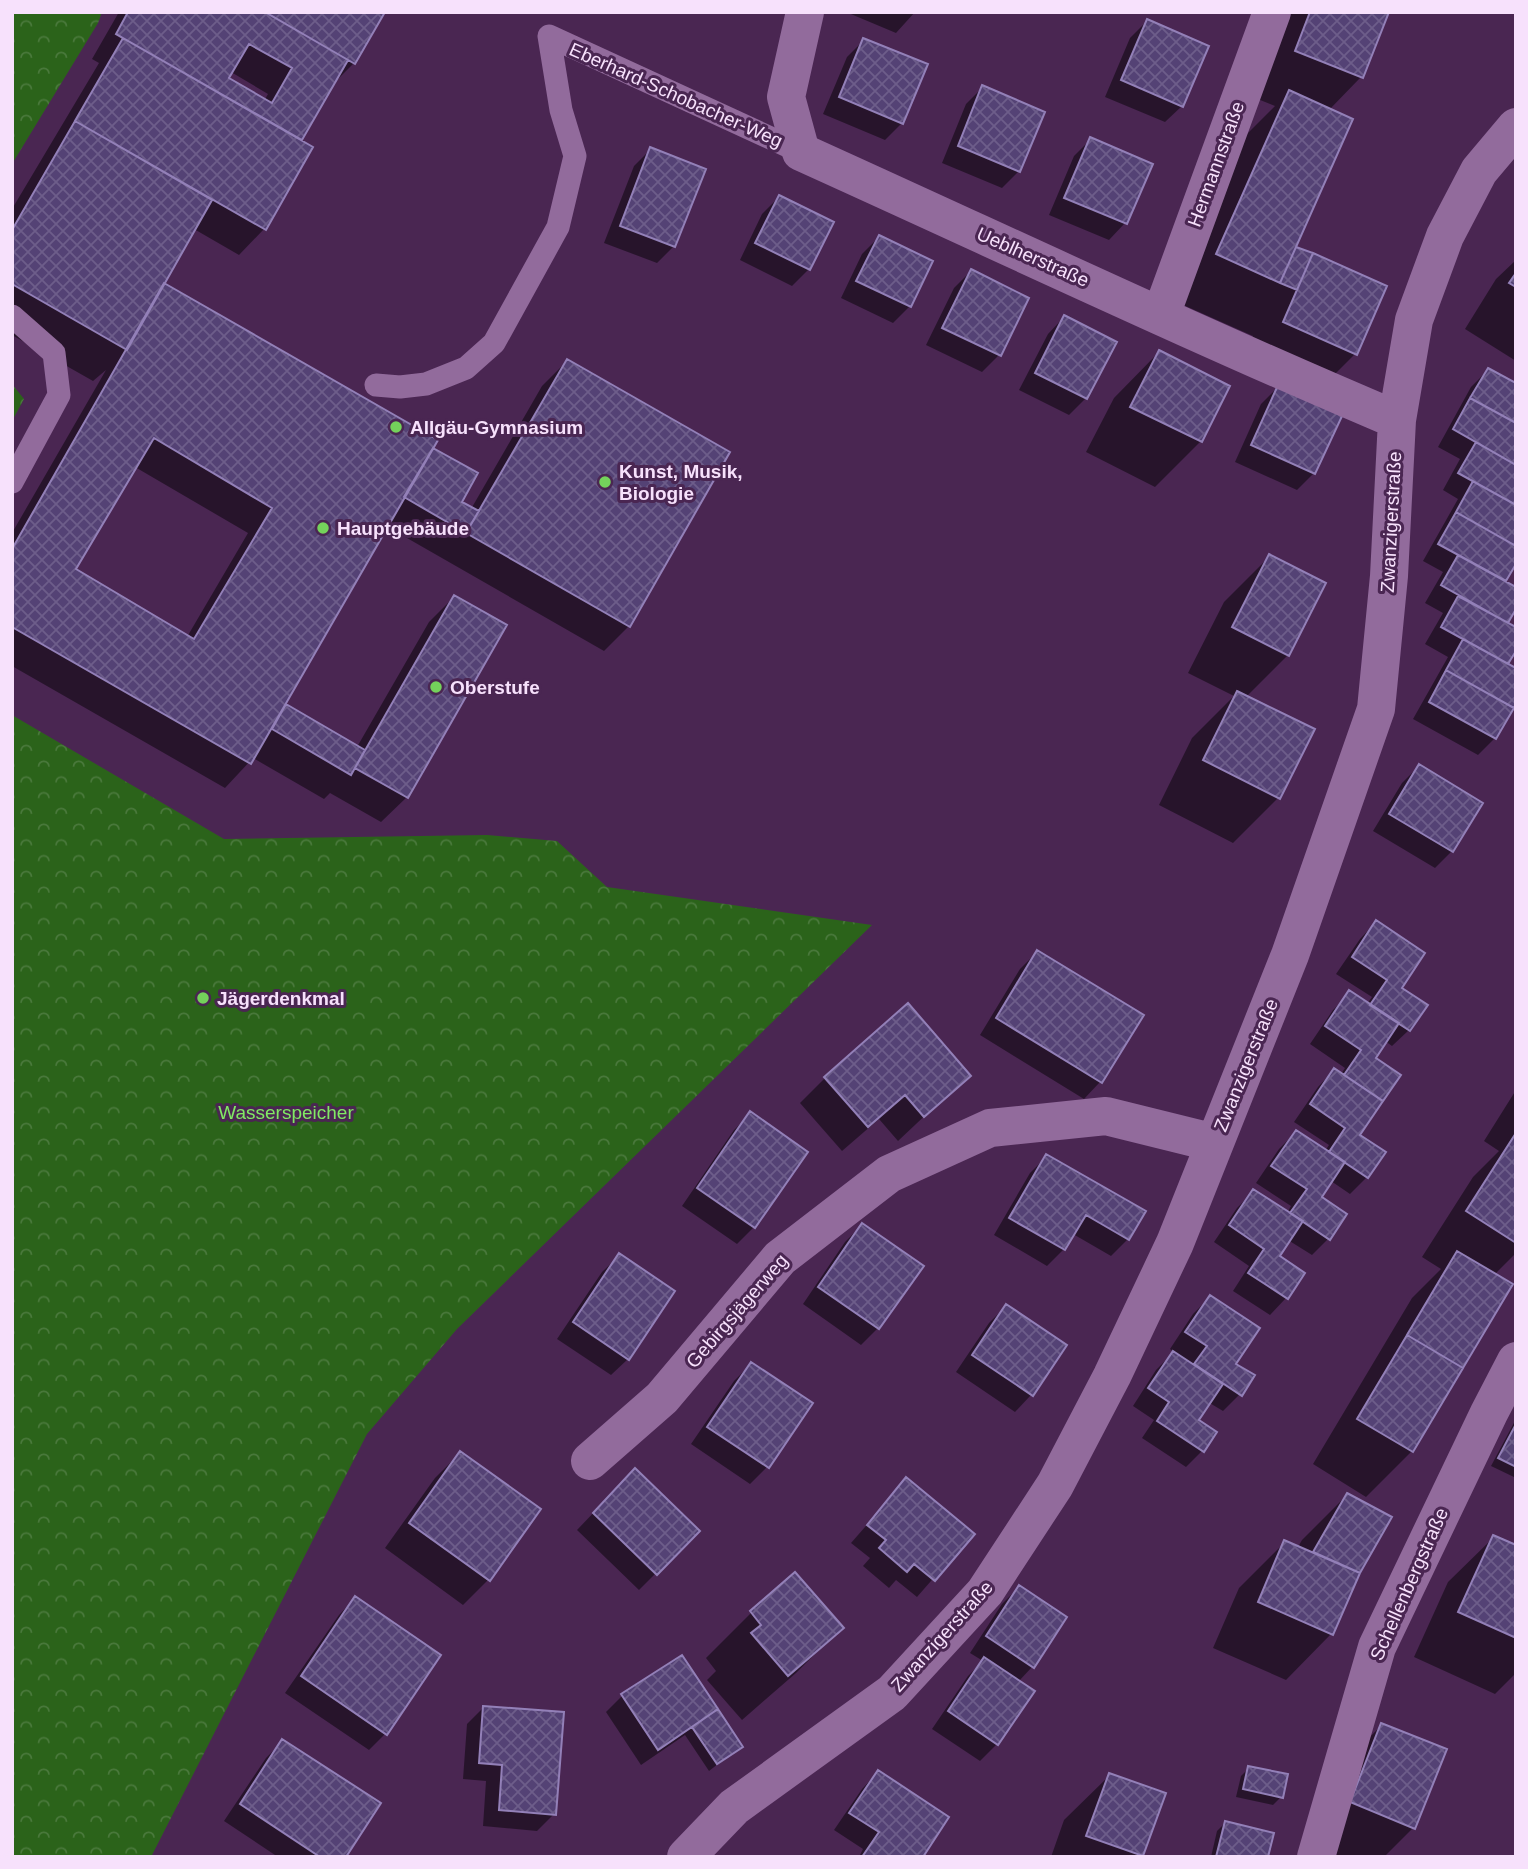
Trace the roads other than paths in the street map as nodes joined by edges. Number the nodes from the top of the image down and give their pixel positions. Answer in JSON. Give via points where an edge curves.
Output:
{"nodes":[{"id":1,"x":805,"y":12,"type":"edge"},
{"id":2,"x":1272,"y":12,"type":"edge"},
{"id":3,"x":1516,"y":127,"type":"edge"},
{"id":4,"x":802,"y":152,"type":"junction"},
{"id":5,"x":1161,"y":315,"type":"junction"},
{"id":6,"x":12,"y":316,"type":"edge"},
{"id":7,"x":376,"y":385,"type":"dead end"},
{"id":8,"x":1397,"y":420,"type":"junction"},
{"id":9,"x":12,"y":482,"type":"edge"},
{"id":10,"x":1215,"y":1143,"type":"junction"},
{"id":11,"x":1516,"y":1361,"type":"edge"},
{"id":12,"x":590,"y":1461,"type":"dead end"},
{"id":13,"x":686,"y":1857,"type":"edge"},
{"id":14,"x":1316,"y":1857,"type":"edge"}],
"edges":[{"from":1,"to":4,"type":"street","via":[[786,97]]},
{"from":2,"to":5,"type":"street","name":"Hermannstraße"},
{"from":3,"to":8,"type":"street","name":"Zwanzigerstraße","via":[[1479,171],[1445,236],[1414,320]]},
{"from":4,"to":5,"type":"street","name":"Ueblherstraße"},
{"from":4,"to":7,"type":"lane","name":"Eberhard-Schobacher-Weg","via":[[549,36],[561,110],[575,156],[558,227],[494,343],[466,368],[426,384]]},
{"from":5,"to":8,"type":"street","name":"Ueblherstraße"},
{"from":6,"to":9,"type":"lane","via":[[54,353],[59,396]]},
{"from":8,"to":10,"type":"street","name":"Zwanzigerstraße","via":[[1376,709],[1290,955]]},
{"from":10,"to":12,"type":"street","name":"Gebirgsjägerweg","via":[[1106,1116],[1093,1117],[990,1128],[889,1174],[780,1258],[663,1398]]},
{"from":10,"to":13,"type":"street","name":"Zwanzigerstraße","via":[[1175,1243],[1112,1376],[1055,1485],[985,1592],[892,1693],[734,1808]]},
{"from":11,"to":14,"type":"street","name":"Schellenbergstraße","via":[[1377,1647]]}]}
